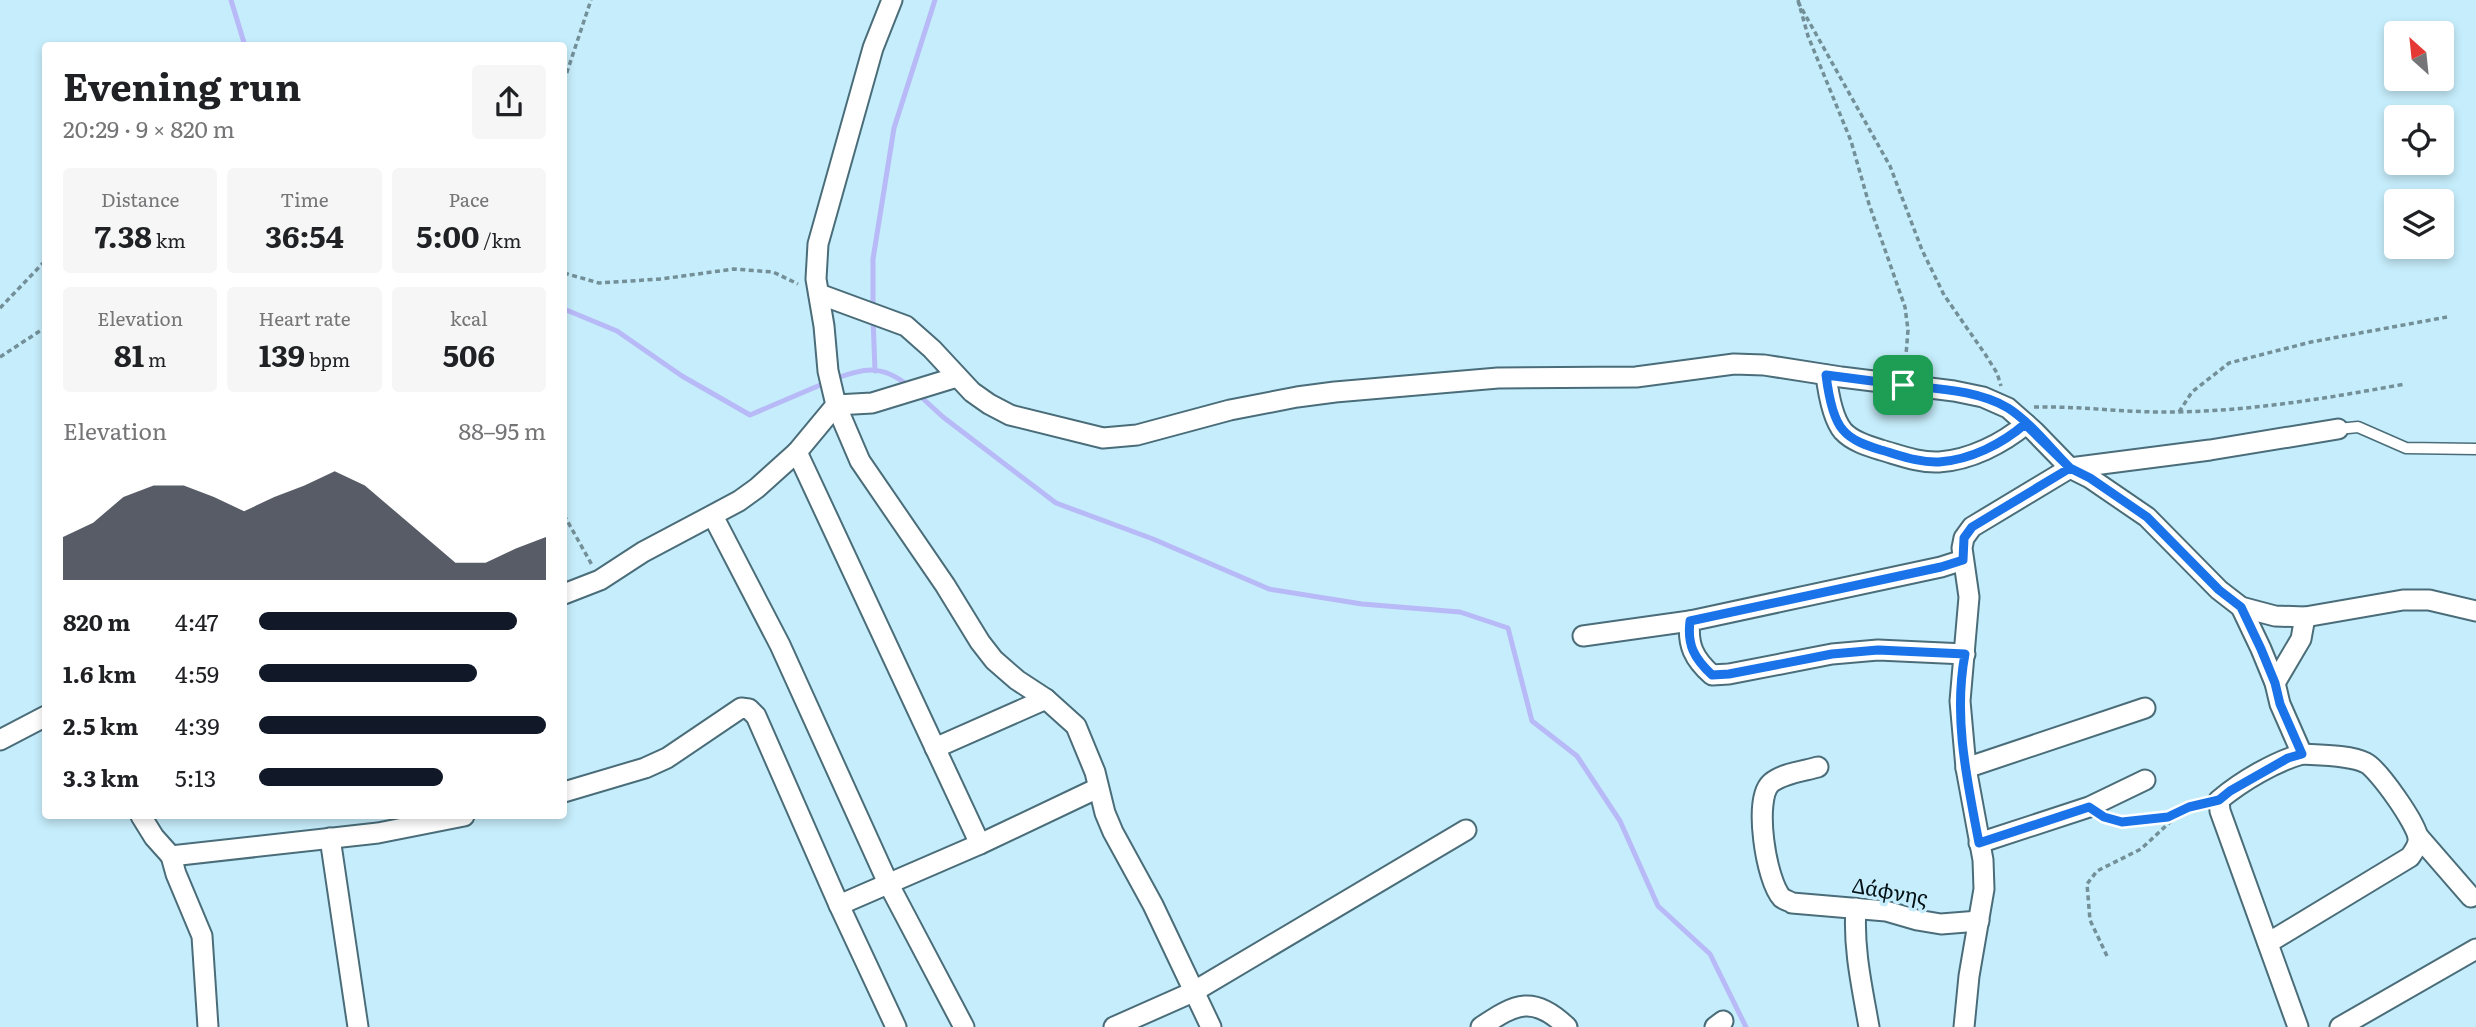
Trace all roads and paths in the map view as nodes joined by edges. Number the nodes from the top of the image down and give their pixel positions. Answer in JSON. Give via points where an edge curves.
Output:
{"nodes":[{"id":1,"x":590,"y":0,"type":"edge"},
{"id":2,"x":892,"y":0,"type":"edge"},
{"id":3,"x":1798,"y":1,"type":"edge"},
{"id":4,"x":567,"y":72,"type":"edge"},
{"id":5,"x":42,"y":264,"type":"edge"},
{"id":6,"x":567,"y":273,"type":"edge"},
{"id":7,"x":819,"y":294,"type":"junction"},
{"id":8,"x":0,"y":308,"type":"edge"},
{"id":9,"x":2447,"y":317,"type":"dead end"},
{"id":10,"x":42,"y":330,"type":"edge"},
{"id":11,"x":0,"y":357,"type":"edge"},
{"id":12,"x":1826,"y":375,"type":"junction"},
{"id":13,"x":957,"y":377,"type":"junction"},
{"id":14,"x":2404,"y":384,"type":"dead end"},
{"id":15,"x":1903,"y":385,"type":"junction"},
{"id":16,"x":836,"y":405,"type":"junction"},
{"id":17,"x":2008,"y":408,"type":"junction"},
{"id":18,"x":2179,"y":412,"type":"junction"},
{"id":19,"x":2025,"y":424,"type":"junction"},
{"id":20,"x":2338,"y":429,"type":"joint"},
{"id":21,"x":2476,"y":449,"type":"edge"},
{"id":22,"x":797,"y":452,"type":"junction"},
{"id":23,"x":2070,"y":468,"type":"junction"},
{"id":24,"x":713,"y":516,"type":"junction"},
{"id":25,"x":567,"y":520,"type":"edge"},
{"id":26,"x":1963,"y":560,"type":"junction"},
{"id":27,"x":600,"y":580,"type":"junction"},
{"id":28,"x":567,"y":593,"type":"edge"},
{"id":29,"x":2241,"y":607,"type":"junction"},
{"id":30,"x":2476,"y":611,"type":"edge"},
{"id":31,"x":2305,"y":617,"type":"junction"},
{"id":32,"x":1690,"y":621,"type":"junction"},
{"id":33,"x":1583,"y":636,"type":"dead end"},
{"id":34,"x":1965,"y":654,"type":"junction"},
{"id":35,"x":2275,"y":683,"type":"junction"},
{"id":36,"x":1046,"y":699,"type":"junction"},
{"id":37,"x":2145,"y":708,"type":"dead end"},
{"id":38,"x":42,"y":718,"type":"edge"},
{"id":39,"x":0,"y":740,"type":"edge"},
{"id":40,"x":936,"y":748,"type":"junction"},
{"id":41,"x":2302,"y":754,"type":"junction"},
{"id":42,"x":1818,"y":767,"type":"dead end"},
{"id":43,"x":1966,"y":768,"type":"junction"},
{"id":44,"x":2145,"y":780,"type":"dead end"},
{"id":45,"x":1098,"y":788,"type":"junction"},
{"id":46,"x":567,"y":791,"type":"edge"},
{"id":47,"x":2219,"y":800,"type":"junction"},
{"id":48,"x":2089,"y":807,"type":"junction"},
{"id":49,"x":2183,"y":810,"type":"junction"},
{"id":50,"x":143,"y":819,"type":"edge"},
{"id":51,"x":449,"y":819,"type":"edge"},
{"id":52,"x":1466,"y":830,"type":"dead end"},
{"id":53,"x":2418,"y":836,"type":"junction"},
{"id":54,"x":330,"y":838,"type":"junction"},
{"id":55,"x":1979,"y":843,"type":"junction"},
{"id":56,"x":980,"y":844,"type":"junction"},
{"id":57,"x":171,"y":856,"type":"junction"},
{"id":58,"x":888,"y":883,"type":"junction"},
{"id":59,"x":2470,"y":897,"type":"dead end"},
{"id":60,"x":838,"y":905,"type":"junction"},
{"id":61,"x":1856,"y":908,"type":"junction"},
{"id":62,"x":1979,"y":921,"type":"junction"},
{"id":63,"x":2268,"y":943,"type":"junction"},
{"id":64,"x":2476,"y":948,"type":"edge"},
{"id":65,"x":2107,"y":956,"type":"dead end"},
{"id":66,"x":1193,"y":992,"type":"junction"},
{"id":67,"x":208,"y":1027,"type":"edge"},
{"id":68,"x":358,"y":1027,"type":"edge"},
{"id":69,"x":895,"y":1027,"type":"edge"},
{"id":70,"x":964,"y":1027,"type":"edge"},
{"id":71,"x":1114,"y":1027,"type":"edge"},
{"id":72,"x":1211,"y":1027,"type":"edge"},
{"id":73,"x":1481,"y":1027,"type":"edge"},
{"id":74,"x":1567,"y":1027,"type":"edge"},
{"id":75,"x":1869,"y":1027,"type":"edge"},
{"id":76,"x":1964,"y":1027,"type":"edge"},
{"id":77,"x":2298,"y":1027,"type":"edge"},
{"id":78,"x":2340,"y":1027,"type":"edge"}],
"edges":[{"from":1,"to":4,"type":"path"},
{"from":2,"to":7,"type":"street","via":[[869,61],[818,244]]},
{"from":3,"to":15,"type":"path","via":[[1851,141],[1905,307],[1908,330]]},
{"from":3,"to":17,"type":"path","via":[[1876,138],[1922,250],[1944,295],[1997,373]]},
{"from":5,"to":8,"type":"path"},
{"from":6,"to":7,"type":"path","via":[[599,283],[734,269],[774,272]]},
{"from":7,"to":13,"type":"street","via":[[906,326]]},
{"from":7,"to":16,"type":"street"},
{"from":9,"to":18,"type":"path","via":[[2311,342],[2229,363],[2192,392]]},
{"from":10,"to":11,"type":"path"},
{"from":12,"to":13,"type":"street","via":[[1734,364],[1623,378],[1532,376],[1449,381],[1297,397],[1120,438],[1010,415],[980,398]]},
{"from":12,"to":15,"type":"street"},
{"from":12,"to":19,"type":"street","via":[[1841,429],[1852,438],[1909,459],[1937,463],[1959,459],[2008,439]]},
{"from":13,"to":16,"type":"street","via":[[872,403]]},
{"from":14,"to":18,"type":"path","via":[[2274,406]]},
{"from":15,"to":17,"type":"street","via":[[1983,397]]},
{"from":16,"to":22,"type":"street"},
{"from":16,"to":36,"type":"street","via":[[860,461],[979,642],[1017,680]]},
{"from":17,"to":18,"type":"path"},
{"from":17,"to":19,"type":"street"},
{"from":19,"to":23,"type":"street"},
{"from":20,"to":21,"type":"lane","via":[[2358,427],[2406,448]]},
{"from":20,"to":23,"type":"street"},
{"from":22,"to":24,"type":"street","via":[[757,488]]},
{"from":22,"to":40,"type":"street"},
{"from":23,"to":26,"type":"street","via":[[1972,527],[1964,538]]},
{"from":23,"to":29,"type":"street","via":[[2147,517]]},
{"from":24,"to":27,"type":"street"},
{"from":24,"to":58,"type":"street","via":[[780,645]]},
{"from":25,"to":27,"type":"path"},
{"from":26,"to":32,"type":"street"},
{"from":26,"to":34,"type":"street","via":[[1969,597]]},
{"from":27,"to":28,"type":"street"},
{"from":29,"to":31,"type":"street","via":[[2275,616]]},
{"from":29,"to":35,"type":"street"},
{"from":30,"to":31,"type":"street","via":[[2429,600],[2403,600]]},
{"from":31,"to":35,"type":"street","via":[[2301,639]]},
{"from":32,"to":33,"type":"street"},
{"from":32,"to":34,"type":"street","via":[[1691,650],[1712,675],[1878,650]]},
{"from":34,"to":43,"type":"street","via":[[1960,701]]},
{"from":35,"to":41,"type":"street"},
{"from":36,"to":40,"type":"street"},
{"from":36,"to":45,"type":"street","via":[[1076,726]]},
{"from":37,"to":43,"type":"street"},
{"from":38,"to":39,"type":"street"},
{"from":40,"to":56,"type":"street"},
{"from":41,"to":47,"type":"street"},
{"from":41,"to":53,"type":"street","via":[[2370,764]]},
{"from":42,"to":61,"type":"street","name":"Δάφνης","via":[[1783,776],[1763,793],[1764,836],[1772,875],[1783,898],[1792,903]]},
{"from":43,"to":55,"type":"street"},
{"from":44,"to":48,"type":"street"},
{"from":45,"to":56,"type":"street"},
{"from":45,"to":66,"type":"street","via":[[1113,832]]},
{"from":46,"to":60,"type":"street","via":[[645,768],[741,708],[749,709]]},
{"from":47,"to":49,"type":"path"},
{"from":47,"to":63,"type":"street"},
{"from":48,"to":49,"type":"path","via":[[2122,822],[2168,817]]},
{"from":48,"to":55,"type":"street"},
{"from":49,"to":65,"type":"path","via":[[2141,849],[2097,871],[2087,884],[2090,920]]},
{"from":50,"to":57,"type":"street"},
{"from":51,"to":54,"type":"street"},
{"from":52,"to":66,"type":"street"},
{"from":53,"to":59,"type":"street"},
{"from":53,"to":63,"type":"street","via":[[2410,857]]},
{"from":54,"to":57,"type":"street"},
{"from":54,"to":68,"type":"street"},
{"from":55,"to":62,"type":"street","via":[[1984,889]]},
{"from":56,"to":58,"type":"street"},
{"from":57,"to":67,"type":"street","via":[[202,936]]},
{"from":58,"to":60,"type":"street"},
{"from":58,"to":70,"type":"street"},
{"from":60,"to":69,"type":"street"},
{"from":61,"to":62,"type":"street","name":"Δάφνης","via":[[1941,924]]},
{"from":61,"to":75,"type":"street","via":[[1854,930]]},
{"from":62,"to":76,"type":"street"},
{"from":63,"to":77,"type":"street"},
{"from":64,"to":78,"type":"street"},
{"from":66,"to":71,"type":"street"},
{"from":66,"to":72,"type":"street"},
{"from":73,"to":74,"type":"street","via":[[1520,1005],[1544,1008]]}]}
